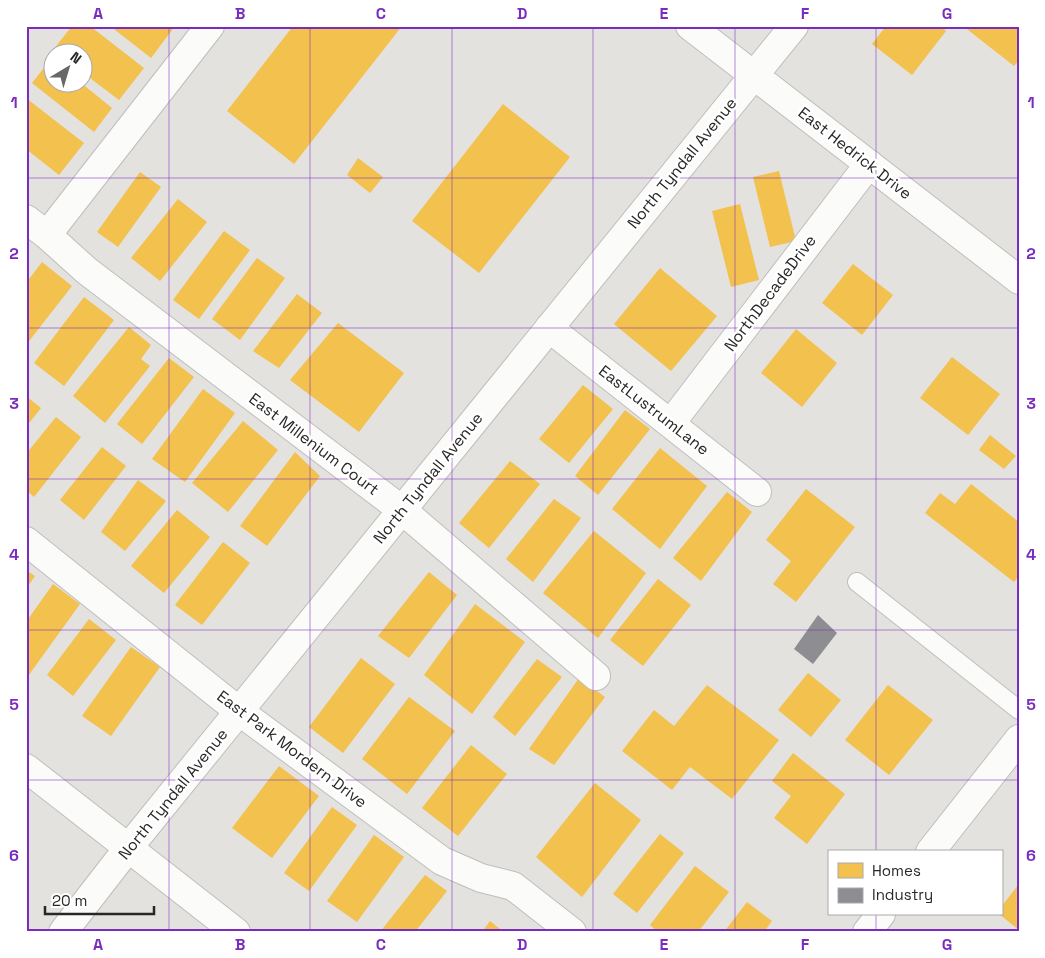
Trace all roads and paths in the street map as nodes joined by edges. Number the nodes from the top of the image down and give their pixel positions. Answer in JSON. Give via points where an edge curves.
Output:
{"nodes":[{"id":1,"x":210,"y":26,"type":"edge"},
{"id":2,"x":690,"y":26,"type":"edge"},
{"id":3,"x":794,"y":26,"type":"edge"},
{"id":4,"x":754,"y":75,"type":"junction"},
{"id":5,"x":869,"y":164,"type":"junction"},
{"id":6,"x":37,"y":227,"type":"edge"},
{"id":7,"x":1019,"y":280,"type":"edge"},
{"id":8,"x":549,"y":328,"type":"junction"},
{"id":9,"x":671,"y":423,"type":"junction"},
{"id":10,"x":757,"y":492,"type":"dead end"},
{"id":11,"x":402,"y":510,"type":"junction"},
{"id":12,"x":26,"y":541,"type":"edge"},
{"id":13,"x":856,"y":582,"type":"dead end"},
{"id":14,"x":596,"y":676,"type":"dead end"},
{"id":15,"x":1019,"y":710,"type":"edge"},
{"id":16,"x":240,"y":712,"type":"junction"},
{"id":17,"x":1019,"y":739,"type":"edge"},
{"id":18,"x":26,"y":768,"type":"edge"},
{"id":19,"x":129,"y":847,"type":"junction"},
{"id":20,"x":932,"y":850,"type":"edge"},
{"id":21,"x":879,"y":916,"type":"edge"},
{"id":22,"x":63,"y":932,"type":"edge"},
{"id":23,"x":236,"y":932,"type":"edge"},
{"id":24,"x":572,"y":932,"type":"edge"},
{"id":25,"x":867,"y":932,"type":"edge"}],
"edges":[{"from":1,"to":6,"type":"street"},
{"from":2,"to":4,"type":"street","name":"East Hedrick Drive"},
{"from":3,"to":4,"type":"street","name":"North Tyndall Avenue"},
{"from":4,"to":5,"type":"street","name":"East Hedrick Drive"},
{"from":4,"to":8,"type":"street","name":"North Tyndall Avenue"},
{"from":5,"to":7,"type":"street","name":"East Hedrick Drive"},
{"from":5,"to":9,"type":"street","name":"NorthDecadeDrive"},
{"from":6,"to":11,"type":"street","name":"East Millenium Court","via":[[87,272]]},
{"from":8,"to":9,"type":"street","name":"EastLustrumLane"},
{"from":8,"to":11,"type":"street","name":"North Tyndall Avenue"},
{"from":9,"to":10,"type":"street","name":"EastLustrumLane"},
{"from":11,"to":14,"type":"street","name":"East Millenium Court"},
{"from":11,"to":16,"type":"street","name":"North Tyndall Avenue"},
{"from":12,"to":16,"type":"street","name":"East Park Mordern Drive"},
{"from":13,"to":15,"type":"lane"},
{"from":16,"to":19,"type":"street","name":"North Tyndall Avenue"},
{"from":16,"to":24,"type":"street","name":"East Park Mordern Drive","via":[[442,861],[481,878],[513,886]]},
{"from":17,"to":20,"type":"street"},
{"from":18,"to":19,"type":"street"},
{"from":19,"to":22,"type":"street","name":"North Tyndall Avenue"},
{"from":19,"to":23,"type":"street"},
{"from":21,"to":25,"type":"street"}]}
